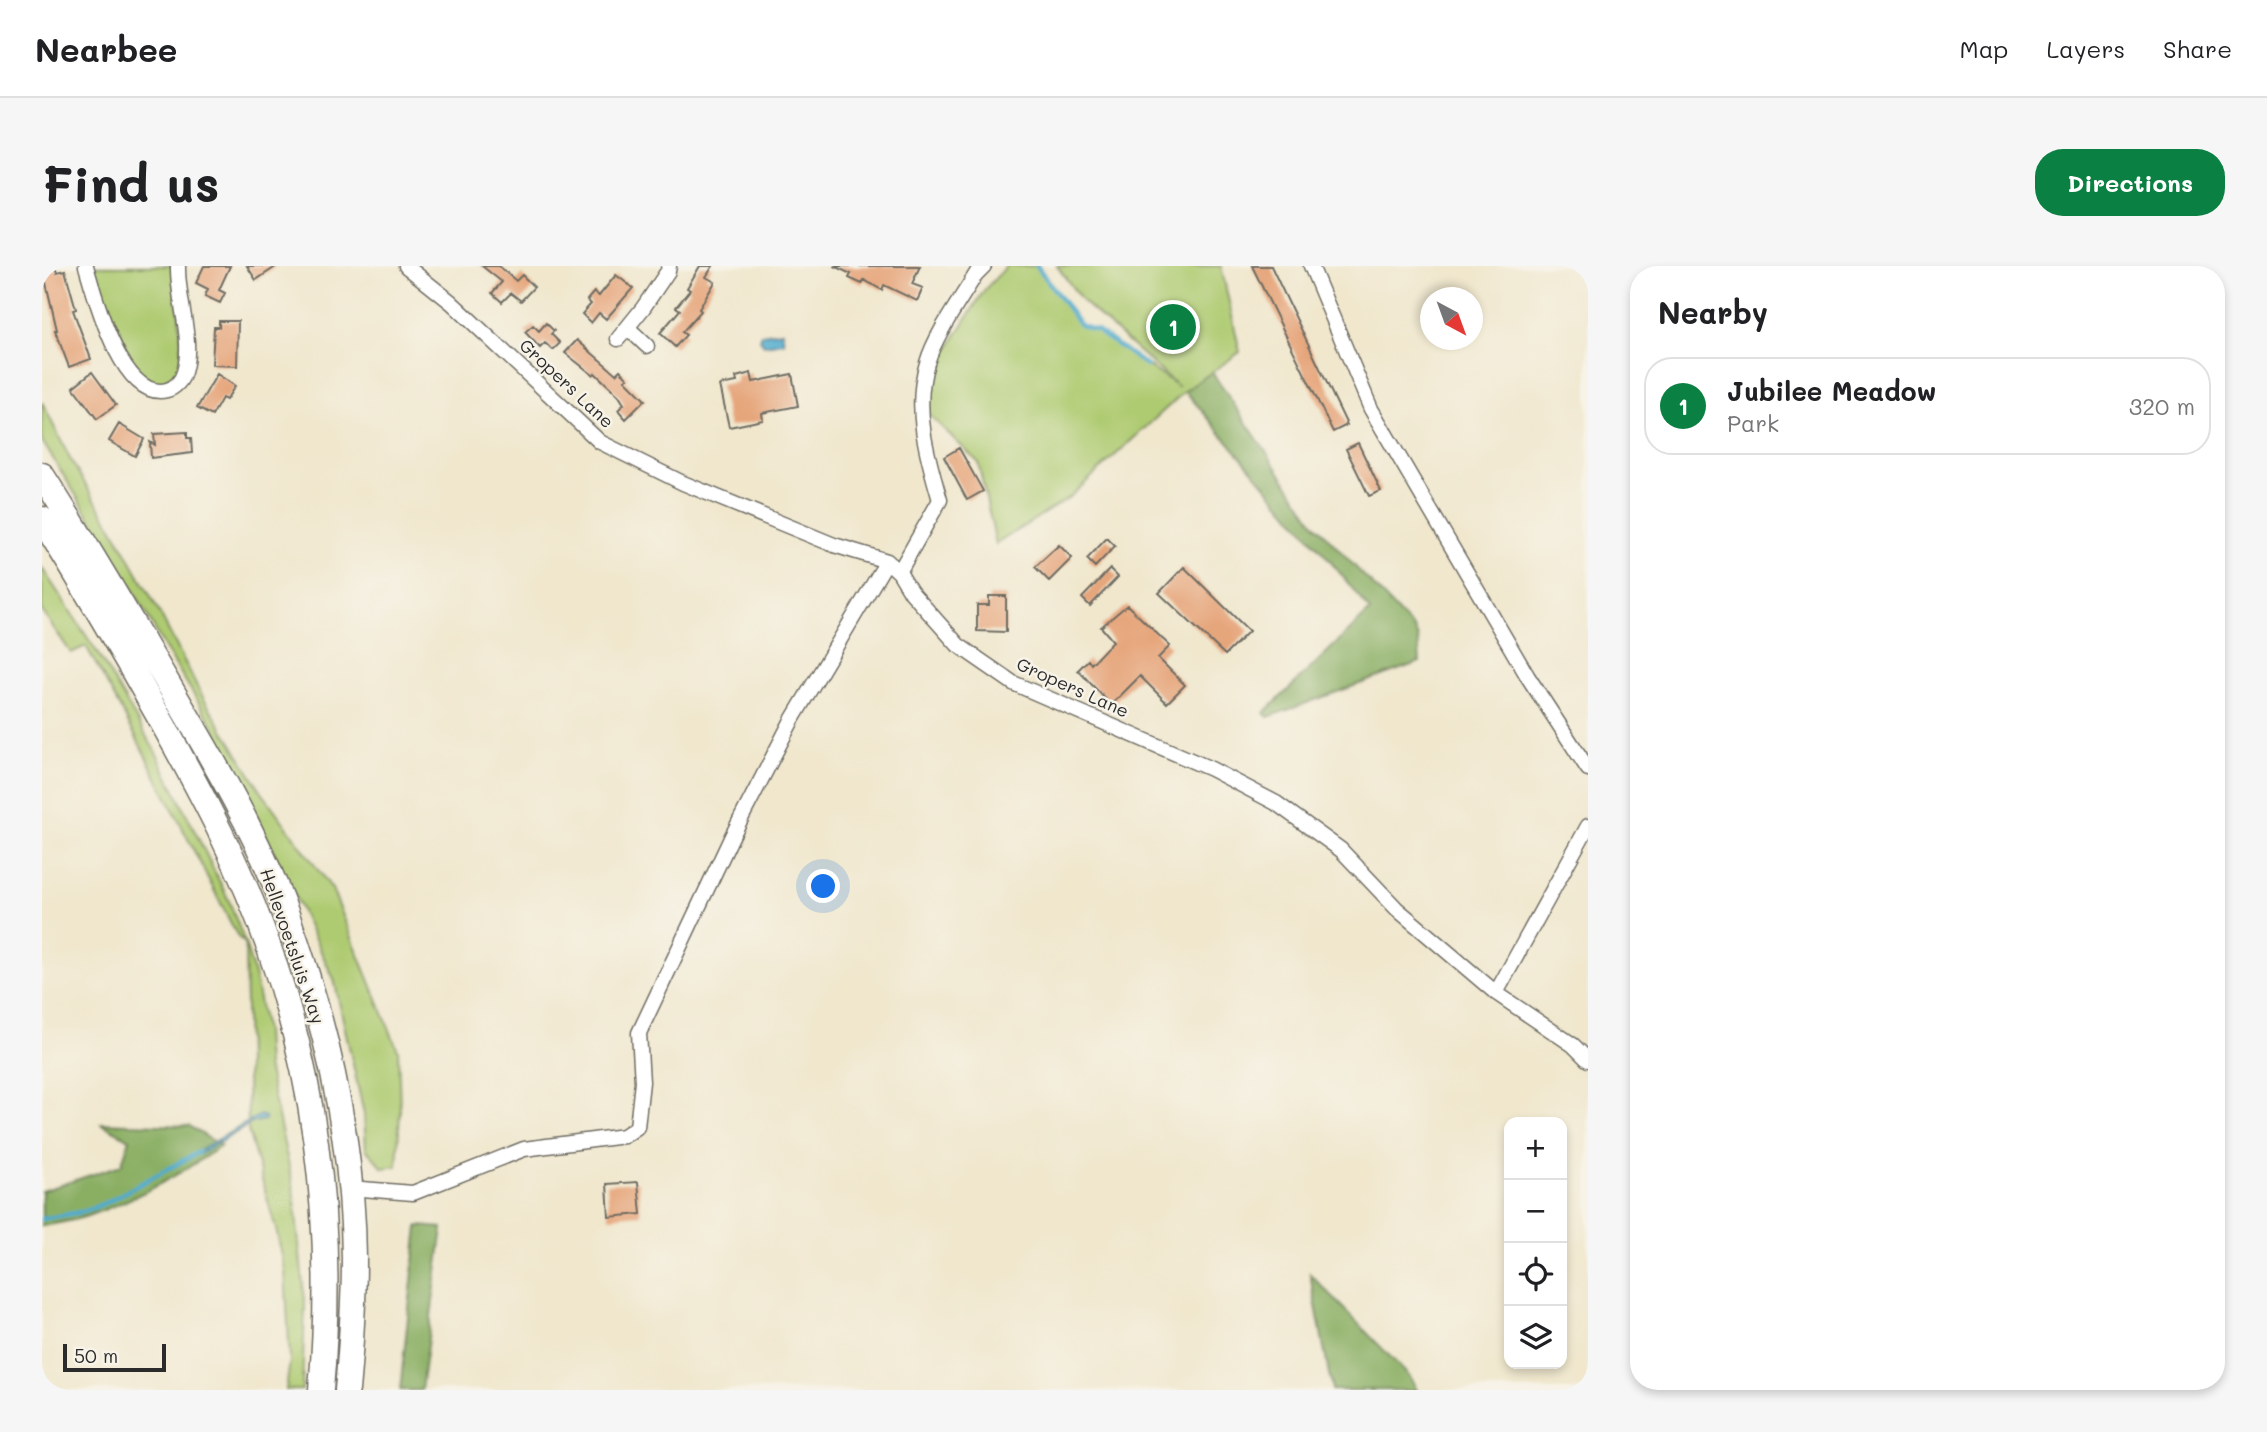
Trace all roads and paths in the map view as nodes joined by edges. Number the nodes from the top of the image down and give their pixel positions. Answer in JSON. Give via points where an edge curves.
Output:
{"nodes":[{"id":1,"x":86,"y":266,"type":"edge"},
{"id":2,"x":178,"y":266,"type":"edge"},
{"id":3,"x":406,"y":266,"type":"edge"},
{"id":4,"x":669,"y":266,"type":"edge"},
{"id":5,"x":984,"y":266,"type":"edge"},
{"id":6,"x":1311,"y":266,"type":"edge"},
{"id":7,"x":647,"y":346,"type":"dead end"},
{"id":8,"x":42,"y":475,"type":"edge"},
{"id":9,"x":42,"y":519,"type":"edge"},
{"id":10,"x":887,"y":561,"type":"junction"},
{"id":11,"x":899,"y":572,"type":"junction"},
{"id":12,"x":1588,"y":769,"type":"edge"},
{"id":13,"x":1588,"y":826,"type":"edge"},
{"id":14,"x":1496,"y":993,"type":"junction"},
{"id":15,"x":1588,"y":1060,"type":"edge"},
{"id":16,"x":349,"y":1188,"type":"junction"},
{"id":17,"x":321,"y":1390,"type":"edge"},
{"id":18,"x":347,"y":1390,"type":"edge"}],
"edges":[{"from":1,"to":2,"type":"street","via":[[114,349],[130,373],[147,389],[159,393],[174,389],[184,374],[187,350]]},
{"from":3,"to":10,"type":"street","name":"Gropers Lane","via":[[451,302],[600,442],[683,483],[821,540]]},
{"from":4,"to":7,"type":"street","via":[[623,334]]},
{"from":5,"to":11,"type":"street","via":[[927,361],[921,414],[940,500]]},
{"from":6,"to":12,"type":"street","via":[[1371,409],[1528,677]]},
{"from":8,"to":16,"type":"highway","name":"Hellevoetsluis Way","via":[[220,772],[270,873],[322,1028]]},
{"from":9,"to":17,"type":"highway","name":"Hellevoetsluis Way","via":[[194,781],[234,860],[273,960],[301,1059],[317,1145],[326,1305]]},
{"from":10,"to":11,"type":"street","name":"Gropers Lane"},
{"from":10,"to":16,"type":"street","via":[[792,720],[639,1033],[642,1082],[637,1127],[624,1136],[524,1149],[413,1193]]},
{"from":11,"to":14,"type":"street","name":"Gropers Lane","via":[[958,645],[1013,684],[1211,769],[1276,803],[1341,850],[1397,909]]},
{"from":13,"to":14,"type":"street"},
{"from":14,"to":15,"type":"street","name":"Gropers Lane"},
{"from":16,"to":18,"type":"highway","name":"Hellevoetsluis Way","via":[[354,1256]]}]}
